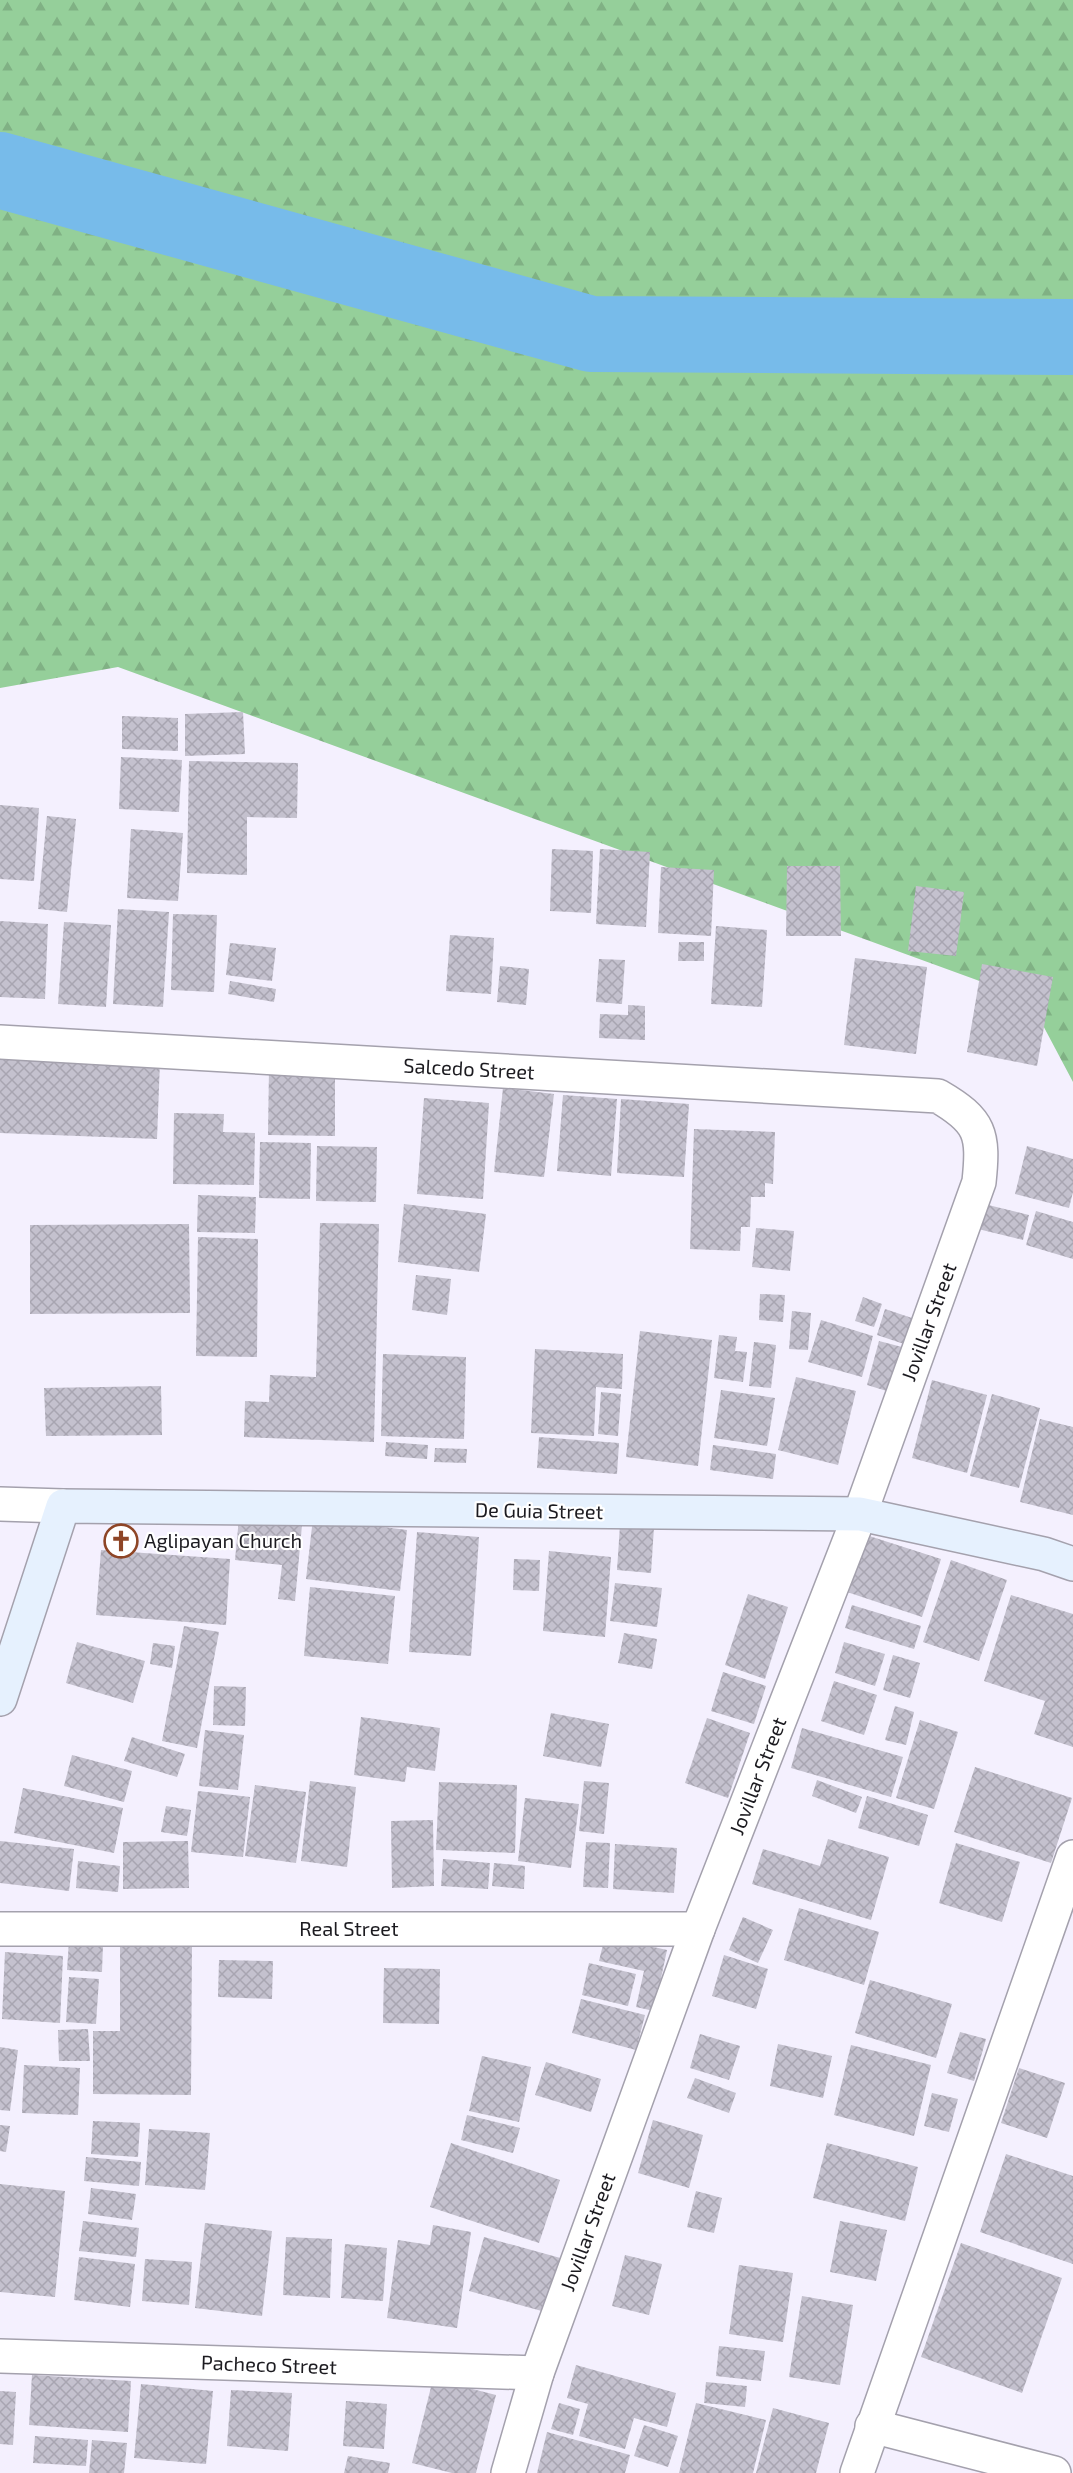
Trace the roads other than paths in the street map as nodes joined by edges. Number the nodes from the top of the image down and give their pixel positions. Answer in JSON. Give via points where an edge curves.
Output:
{"nodes":[{"id":1,"x":0,"y":1042,"type":"edge"},
{"id":2,"x":938,"y":1096,"type":"joint"},
{"id":3,"x":0,"y":1504,"type":"edge"},
{"id":4,"x":63,"y":1506,"type":"junction"},
{"id":5,"x":860,"y":1514,"type":"junction"},
{"id":6,"x":1073,"y":1564,"type":"edge"},
{"id":7,"x":0,"y":1699,"type":"edge"},
{"id":8,"x":1073,"y":1857,"type":"edge"},
{"id":9,"x":0,"y":1929,"type":"edge"},
{"id":10,"x":698,"y":1929,"type":"junction"},
{"id":11,"x":0,"y":2356,"type":"edge"},
{"id":12,"x":537,"y":2373,"type":"junction"},
{"id":13,"x":872,"y":2426,"type":"junction"},
{"id":14,"x":508,"y":2473,"type":"edge"},
{"id":15,"x":857,"y":2473,"type":"edge"},
{"id":16,"x":1054,"y":2473,"type":"edge"}],
"edges":[{"from":1,"to":2,"type":"street","name":"Salcedo Street"},
{"from":2,"to":5,"type":"street","name":"Jovillar Street","via":[[961,1109],[975,1125],[982,1151],[979,1182]]},
{"from":3,"to":4,"type":"street","name":"De Guia Street"},
{"from":4,"to":5,"type":"main road","name":"De Guia Street"},
{"from":4,"to":7,"type":"main road"},
{"from":5,"to":6,"type":"main road","name":"De Guia Street","via":[[1044,1554]]},
{"from":5,"to":10,"type":"street","name":"Jovillar Street"},
{"from":8,"to":13,"type":"street"},
{"from":9,"to":10,"type":"street","name":"Real Street"},
{"from":10,"to":12,"type":"street","name":"Jovillar Street"},
{"from":11,"to":12,"type":"street","name":"Pacheco Street"},
{"from":12,"to":14,"type":"street","name":"Jovillar Street"},
{"from":13,"to":15,"type":"street"},
{"from":13,"to":16,"type":"street"}]}
